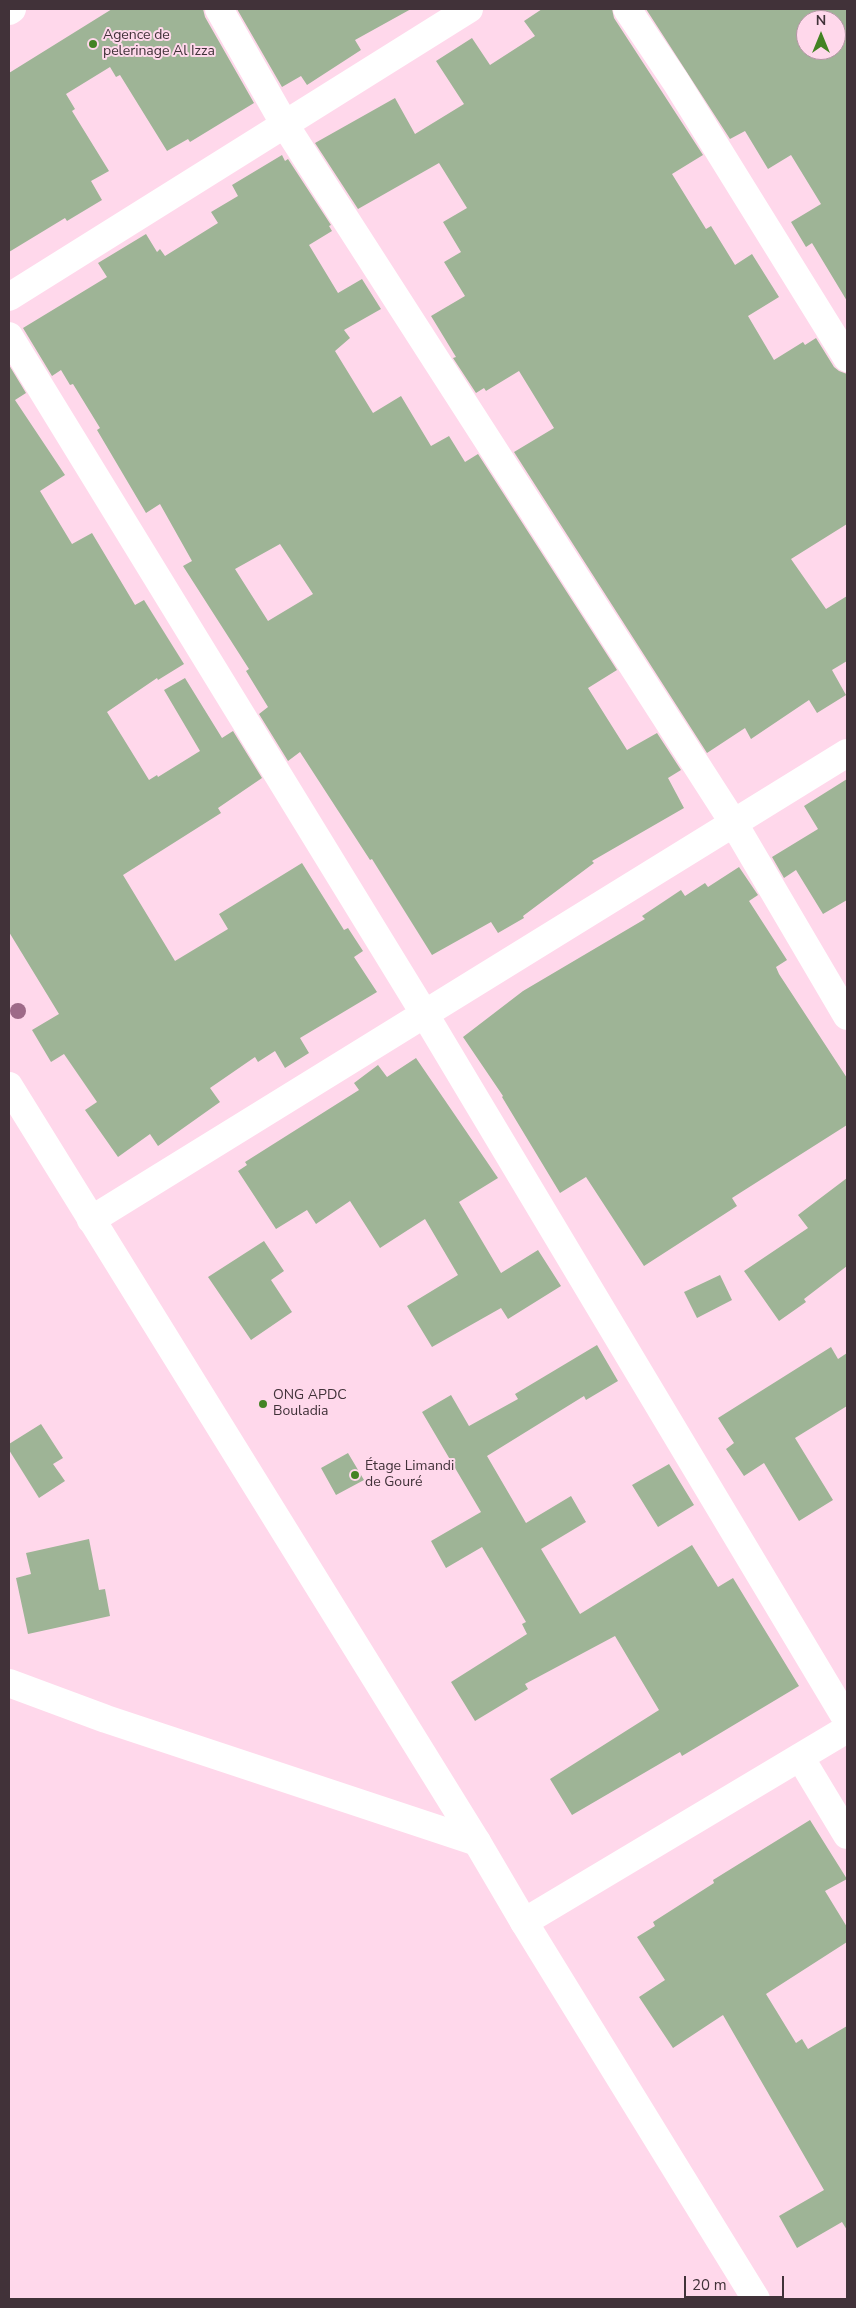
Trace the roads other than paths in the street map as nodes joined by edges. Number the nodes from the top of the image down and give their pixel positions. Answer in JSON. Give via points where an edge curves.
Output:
{"nodes":[{"id":1,"x":220,"y":9,"type":"edge"},
{"id":2,"x":469,"y":9,"type":"edge"},
{"id":3,"x":627,"y":9,"type":"edge"},
{"id":4,"x":285,"y":125,"type":"junction"},
{"id":5,"x":9,"y":297,"type":"edge"},
{"id":6,"x":9,"y":336,"type":"edge"},
{"id":7,"x":847,"y":358,"type":"edge"},
{"id":8,"x":847,"y":752,"type":"edge"},
{"id":9,"x":734,"y":822,"type":"junction"},
{"id":10,"x":424,"y":1013,"type":"junction"},
{"id":11,"x":847,"y":1016,"type":"edge"},
{"id":12,"x":9,"y":1086,"type":"edge"},
{"id":13,"x":91,"y":1220,"type":"junction"},
{"id":14,"x":9,"y":1683,"type":"edge"},
{"id":15,"x":847,"y":1720,"type":"edge"},
{"id":16,"x":847,"y":1730,"type":"edge"},
{"id":17,"x":800,"y":1757,"type":"junction"},
{"id":18,"x":847,"y":1835,"type":"edge"},
{"id":19,"x":477,"y":1842,"type":"junction"},
{"id":20,"x":524,"y":1922,"type":"junction"},
{"id":21,"x":756,"y":2299,"type":"edge"}],
"edges":[{"from":1,"to":4,"type":"street"},
{"from":2,"to":4,"type":"street"},
{"from":3,"to":7,"type":"street","via":[[676,82]]},
{"from":4,"to":5,"type":"street"},
{"from":4,"to":9,"type":"street"},
{"from":6,"to":10,"type":"street"},
{"from":8,"to":9,"type":"street"},
{"from":9,"to":10,"type":"street"},
{"from":9,"to":11,"type":"street"},
{"from":10,"to":13,"type":"street"},
{"from":10,"to":15,"type":"street"},
{"from":12,"to":13,"type":"street"},
{"from":13,"to":19,"type":"street"},
{"from":14,"to":19,"type":"street","via":[[106,1719]]},
{"from":16,"to":17,"type":"street"},
{"from":17,"to":18,"type":"street"},
{"from":17,"to":20,"type":"street"},
{"from":19,"to":20,"type":"street"},
{"from":20,"to":21,"type":"street"}]}
